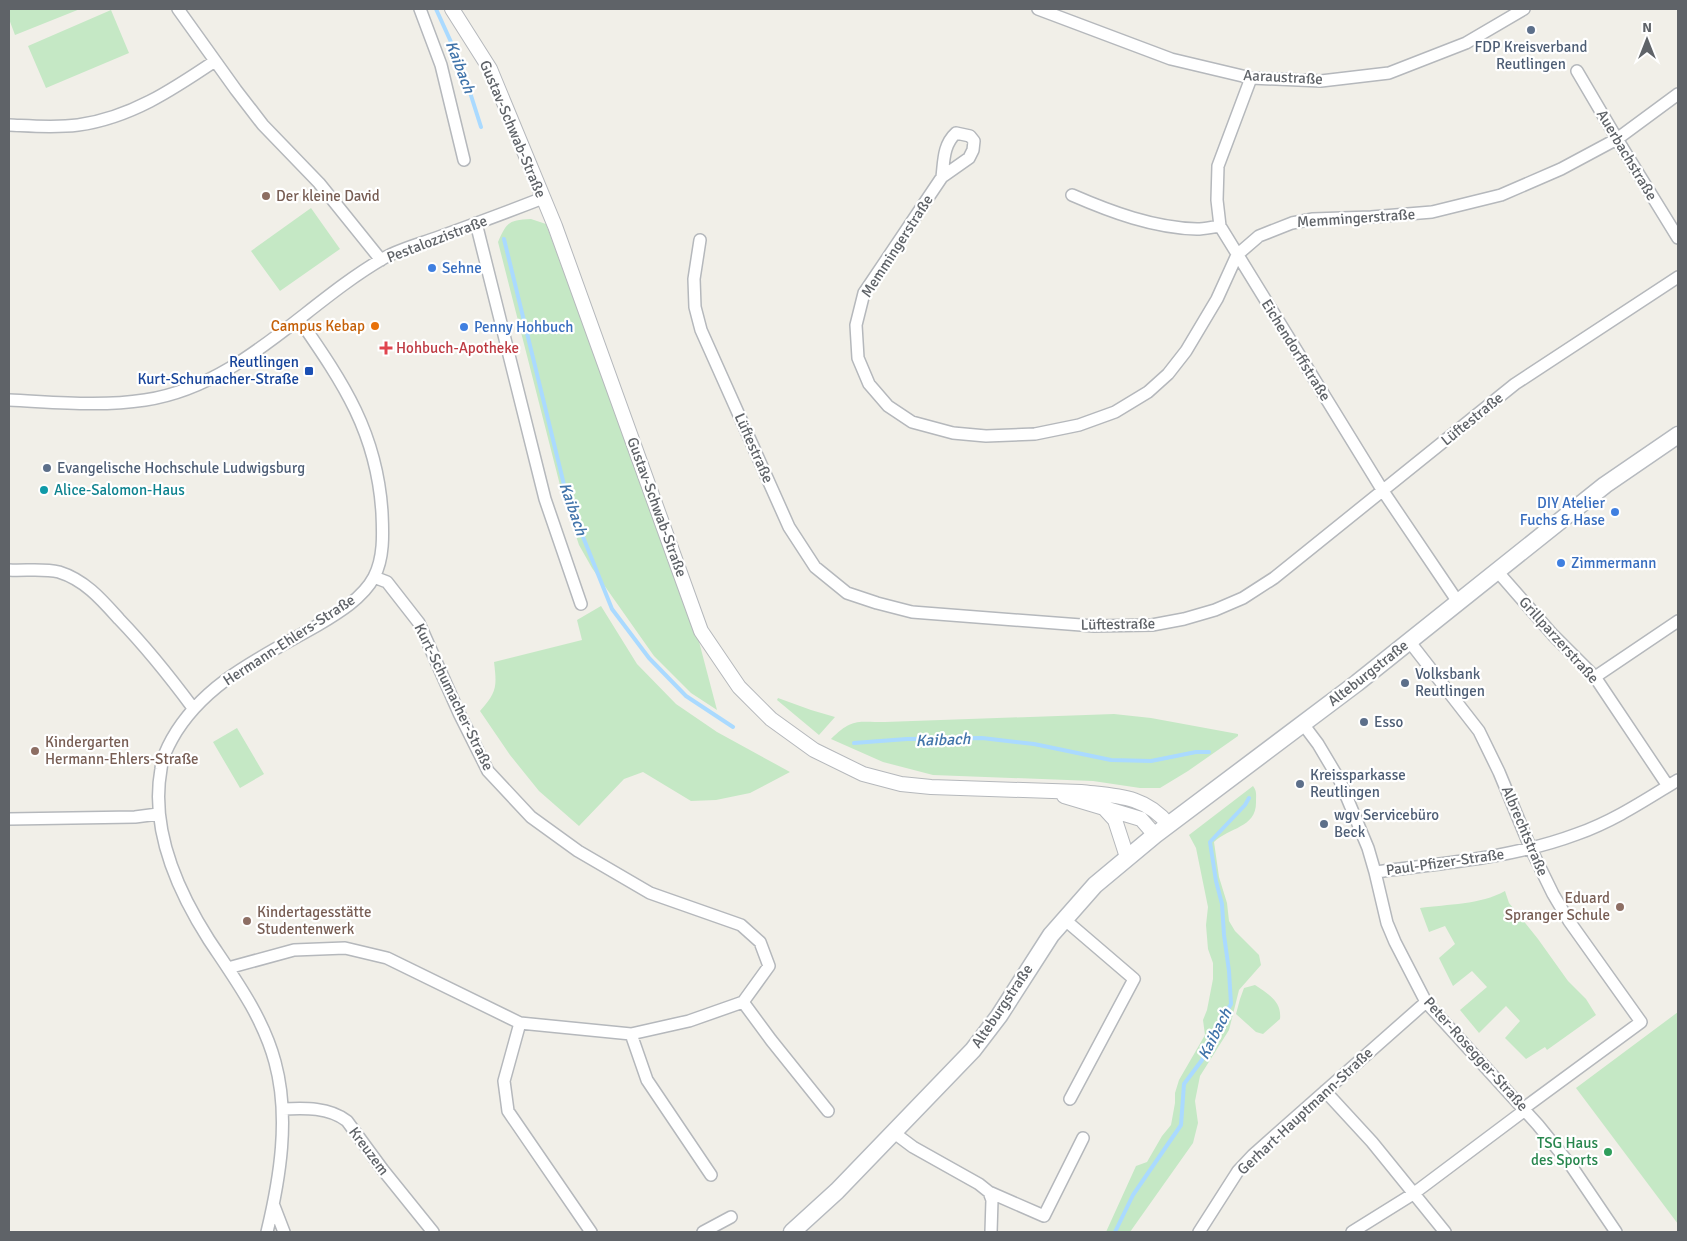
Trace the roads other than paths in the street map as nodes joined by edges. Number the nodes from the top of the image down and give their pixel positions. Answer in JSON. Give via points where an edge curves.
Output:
{"nodes":[{"id":1,"x":178,"y":9,"type":"edge"},
{"id":2,"x":420,"y":9,"type":"edge"},
{"id":3,"x":452,"y":9,"type":"edge"},
{"id":4,"x":1038,"y":9,"type":"edge"},
{"id":5,"x":1524,"y":9,"type":"edge"},
{"id":6,"x":215,"y":61,"type":"junction"},
{"id":7,"x":1577,"y":71,"type":"dead end"},
{"id":8,"x":1251,"y":78,"type":"junction"},
{"id":9,"x":1678,"y":94,"type":"edge"},
{"id":10,"x":9,"y":125,"type":"edge"},
{"id":11,"x":1616,"y":139,"type":"junction"},
{"id":12,"x":464,"y":160,"type":"dead end"},
{"id":13,"x":942,"y":177,"type":"dead end"},
{"id":14,"x":1072,"y":195,"type":"dead end"},
{"id":15,"x":543,"y":198,"type":"junction"},
{"id":16,"x":476,"y":223,"type":"junction"},
{"id":17,"x":1220,"y":226,"type":"junction"},
{"id":18,"x":1678,"y":238,"type":"edge"},
{"id":19,"x":700,"y":240,"type":"dead end"},
{"id":20,"x":1237,"y":256,"type":"junction"},
{"id":21,"x":381,"y":260,"type":"junction"},
{"id":22,"x":1678,"y":277,"type":"edge"},
{"id":23,"x":299,"y":319,"type":"junction"},
{"id":24,"x":9,"y":400,"type":"edge"},
{"id":25,"x":1678,"y":435,"type":"edge"},
{"id":26,"x":1383,"y":492,"type":"junction"},
{"id":27,"x":9,"y":570,"type":"edge"},
{"id":28,"x":1497,"y":571,"type":"junction"},
{"id":29,"x":374,"y":577,"type":"junction"},
{"id":30,"x":1458,"y":602,"type":"junction"},
{"id":31,"x":581,"y":604,"type":"dead end"},
{"id":32,"x":1678,"y":621,"type":"edge"},
{"id":33,"x":1409,"y":641,"type":"junction"},
{"id":34,"x":1595,"y":677,"type":"junction"},
{"id":35,"x":194,"y":708,"type":"junction"},
{"id":36,"x":1303,"y":724,"type":"junction"},
{"id":37,"x":1673,"y":783,"type":"edge"},
{"id":38,"x":1049,"y":792,"type":"junction"},
{"id":39,"x":1101,"y":806,"type":"junction"},
{"id":40,"x":158,"y":814,"type":"junction"},
{"id":41,"x":9,"y":820,"type":"edge"},
{"id":42,"x":1169,"y":825,"type":"junction"},
{"id":43,"x":1155,"y":835,"type":"junction"},
{"id":44,"x":1531,"y":849,"type":"junction"},
{"id":45,"x":1127,"y":857,"type":"junction"},
{"id":46,"x":1375,"y":872,"type":"junction"},
{"id":47,"x":1064,"y":919,"type":"junction"},
{"id":48,"x":228,"y":968,"type":"junction"},
{"id":49,"x":743,"y":1002,"type":"junction"},
{"id":50,"x":1426,"y":1002,"type":"junction"},
{"id":51,"x":520,"y":1023,"type":"junction"},
{"id":52,"x":631,"y":1034,"type":"junction"},
{"id":53,"x":1325,"y":1091,"type":"junction"},
{"id":54,"x":1070,"y":1099,"type":"dead end"},
{"id":55,"x":283,"y":1109,"type":"junction"},
{"id":56,"x":1525,"y":1109,"type":"junction"},
{"id":57,"x":828,"y":1110,"type":"dead end"},
{"id":58,"x":893,"y":1132,"type":"junction"},
{"id":59,"x":1083,"y":1138,"type":"dead end"},
{"id":60,"x":712,"y":1175,"type":"dead end"},
{"id":61,"x":989,"y":1192,"type":"junction"},
{"id":62,"x":1413,"y":1194,"type":"junction"},
{"id":63,"x":273,"y":1206,"type":"junction"},
{"id":64,"x":731,"y":1217,"type":"dead end"},
{"id":65,"x":268,"y":1232,"type":"edge"},
{"id":66,"x":284,"y":1232,"type":"edge"},
{"id":67,"x":433,"y":1232,"type":"edge"},
{"id":68,"x":591,"y":1232,"type":"edge"},
{"id":69,"x":703,"y":1232,"type":"edge"},
{"id":70,"x":792,"y":1232,"type":"edge"},
{"id":71,"x":991,"y":1232,"type":"edge"},
{"id":72,"x":1199,"y":1232,"type":"edge"},
{"id":73,"x":1352,"y":1232,"type":"edge"},
{"id":74,"x":1445,"y":1232,"type":"edge"},
{"id":75,"x":1616,"y":1232,"type":"edge"}],
"edges":[{"from":1,"to":6,"type":"street"},
{"from":2,"to":12,"type":"street","via":[[441,65]]},
{"from":3,"to":15,"type":"street","name":"Gustav-Schwab-Straße","via":[[490,69]]},
{"from":4,"to":8,"type":"street","name":"Aaraustraße","via":[[1171,59]]},
{"from":5,"to":8,"type":"street","name":"Aaraustraße","via":[[1466,43],[1389,73],[1321,81]]},
{"from":6,"to":10,"type":"street","via":[[157,98],[118,116],[65,126]]},
{"from":6,"to":21,"type":"street","via":[[263,125],[319,183]]},
{"from":7,"to":11,"type":"street","name":"Auerbachstraße"},
{"from":8,"to":17,"type":"street","name":"Eichendorffstraße","via":[[1218,166]]},
{"from":9,"to":11,"type":"street","name":"Memmingerstraße"},
{"from":11,"to":18,"type":"street","name":"Auerbachstraße"},
{"from":11,"to":20,"type":"street","name":"Memmingerstraße","via":[[1561,169],[1501,195],[1432,212],[1292,223],[1259,236]]},
{"from":13,"to":20,"type":"street","name":"Memmingerstraße","via":[[864,293],[856,325],[858,358],[869,384],[888,406],[912,422],[945,431],[986,436],[1035,434],[1079,425],[1115,412],[1148,392],[1186,351],[1217,299]]},
{"from":14,"to":17,"type":"street","via":[[1160,224],[1197,228]]},
{"from":15,"to":16,"type":"street","name":"Pestalozzistraße"},
{"from":15,"to":38,"type":"street","name":"Gustav-Schwab-Straße","via":[[701,631],[739,687],[772,719],[814,750],[862,774],[901,784],[931,787]]},
{"from":16,"to":21,"type":"street","name":"Pestalozzistraße"},
{"from":16,"to":31,"type":"street","via":[[544,499]]},
{"from":17,"to":20,"type":"street","name":"Eichendorffstraße"},
{"from":19,"to":26,"type":"street","name":"Lüftestraße","via":[[694,278],[695,307],[701,330],[789,526],[815,567],[847,593],[912,612],[1094,626],[1152,625],[1184,620],[1243,598],[1274,578]]},
{"from":20,"to":26,"type":"street","name":"Eichendorffstraße"},
{"from":21,"to":23,"type":"street","name":"Pestalozzistraße"},
{"from":22,"to":26,"type":"street","name":"Lüftestraße","via":[[1515,384]]},
{"from":23,"to":24,"type":"street","name":"Pestalozzistraße","via":[[222,373],[179,392],[146,400],[111,403]]},
{"from":23,"to":29,"type":"street","name":"Hermann-Ehlers-Straße","via":[[346,390],[371,450],[380,495],[382,533]]},
{"from":25,"to":28,"type":"main road","name":"Alteburgstraße","via":[[1606,485]]},
{"from":26,"to":30,"type":"street","name":"Eichendorffstraße"},
{"from":27,"to":35,"type":"street","via":[[57,572],[89,588],[149,650]]},
{"from":28,"to":30,"type":"main road","name":"Alteburgstraße"},
{"from":28,"to":34,"type":"street","name":"Grillparzerstraße"},
{"from":29,"to":35,"type":"street","name":"Hermann-Ehlers-Straße","via":[[365,590],[339,612],[230,676]]},
{"from":29,"to":49,"type":"street","name":"Kurt-Schumacher-Straße","via":[[387,582],[419,622],[488,771],[531,817],[578,851],[650,893],[741,925],[760,942],[769,966]]},
{"from":30,"to":33,"type":"main road","name":"Alteburgstraße"},
{"from":32,"to":34,"type":"street"},
{"from":33,"to":36,"type":"main road","name":"Alteburgstraße"},
{"from":33,"to":44,"type":"street","name":"Albrechtstraße","via":[[1479,731]]},
{"from":34,"to":37,"type":"street","name":"Grillparzerstraße"},
{"from":35,"to":40,"type":"street","name":"Hermann-Ehlers-Straße","via":[[180,725],[161,765]]},
{"from":36,"to":42,"type":"main road","name":"Alteburgstraße"},
{"from":36,"to":46,"type":"street","name":"Peter-Rosegger-Straße","via":[[1333,768]]},
{"from":37,"to":44,"type":"street","name":"Paul-Pfizer-Straße","via":[[1598,826]]},
{"from":38,"to":39,"type":"street","name":"Gustav-Schwab-Straße"},
{"from":38,"to":42,"type":"street","name":"Gustav-Schwab-Straße","via":[[1081,792],[1136,800],[1153,808]]},
{"from":39,"to":43,"type":"street","name":"Gustav-Schwab-Straße","via":[[1142,819]]},
{"from":39,"to":45,"type":"street","via":[[1115,820]]},
{"from":40,"to":41,"type":"street"},
{"from":40,"to":48,"type":"street","name":"Hermann-Ehlers-Straße","via":[[163,840],[183,892]]},
{"from":42,"to":43,"type":"main road","name":"Alteburgstraße"},
{"from":43,"to":45,"type":"main road","name":"Alteburgstraße"},
{"from":44,"to":46,"type":"street","name":"Paul-Pfizer-Straße"},
{"from":44,"to":56,"type":"street","name":"Albrechtstraße","via":[[1569,921],[1641,1022]]},
{"from":45,"to":47,"type":"main road","name":"Alteburgstraße"},
{"from":46,"to":50,"type":"street","name":"Peter-Rosegger-Straße","via":[[1394,942]]},
{"from":47,"to":54,"type":"street","via":[[1134,979]]},
{"from":47,"to":58,"type":"main road","name":"Alteburgstraße","via":[[986,1034]]},
{"from":48,"to":51,"type":"street","via":[[294,950],[345,948],[387,958]]},
{"from":48,"to":55,"type":"street","name":"Hermann-Ehlers-Straße","via":[[253,1008],[268,1042],[278,1072]]},
{"from":49,"to":52,"type":"street","via":[[689,1021]]},
{"from":49,"to":57,"type":"street"},
{"from":50,"to":53,"type":"street","name":"Gerhart-Hauptmann-Straße"},
{"from":50,"to":56,"type":"street","name":"Peter-Rosegger-Straße"},
{"from":51,"to":52,"type":"street"},
{"from":51,"to":68,"type":"street","via":[[504,1081],[508,1111]]},
{"from":52,"to":60,"type":"street","via":[[647,1080]]},
{"from":53,"to":62,"type":"street","via":[[1372,1142]]},
{"from":53,"to":72,"type":"street","name":"Gerhart-Hauptmann-Straße","via":[[1238,1171]]},
{"from":55,"to":63,"type":"street","name":"Hermann-Ehlers-Straße"},
{"from":55,"to":67,"type":"street","name":"Kreuzem","via":[[308,1108],[341,1116]]},
{"from":56,"to":62,"type":"street"},
{"from":56,"to":75,"type":"street","name":"Peter-Rosegger-Straße","via":[[1572,1167]]},
{"from":58,"to":61,"type":"street"},
{"from":58,"to":70,"type":"main road","name":"Alteburgstraße","via":[[828,1200]]},
{"from":59,"to":61,"type":"street","via":[[1044,1216]]},
{"from":61,"to":71,"type":"street","via":[[992,1200]]},
{"from":62,"to":73,"type":"street"},
{"from":62,"to":74,"type":"street"},
{"from":63,"to":65,"type":"street","name":"Hermann-Ehlers-Straße"},
{"from":63,"to":66,"type":"street"},
{"from":64,"to":69,"type":"street"}]}
